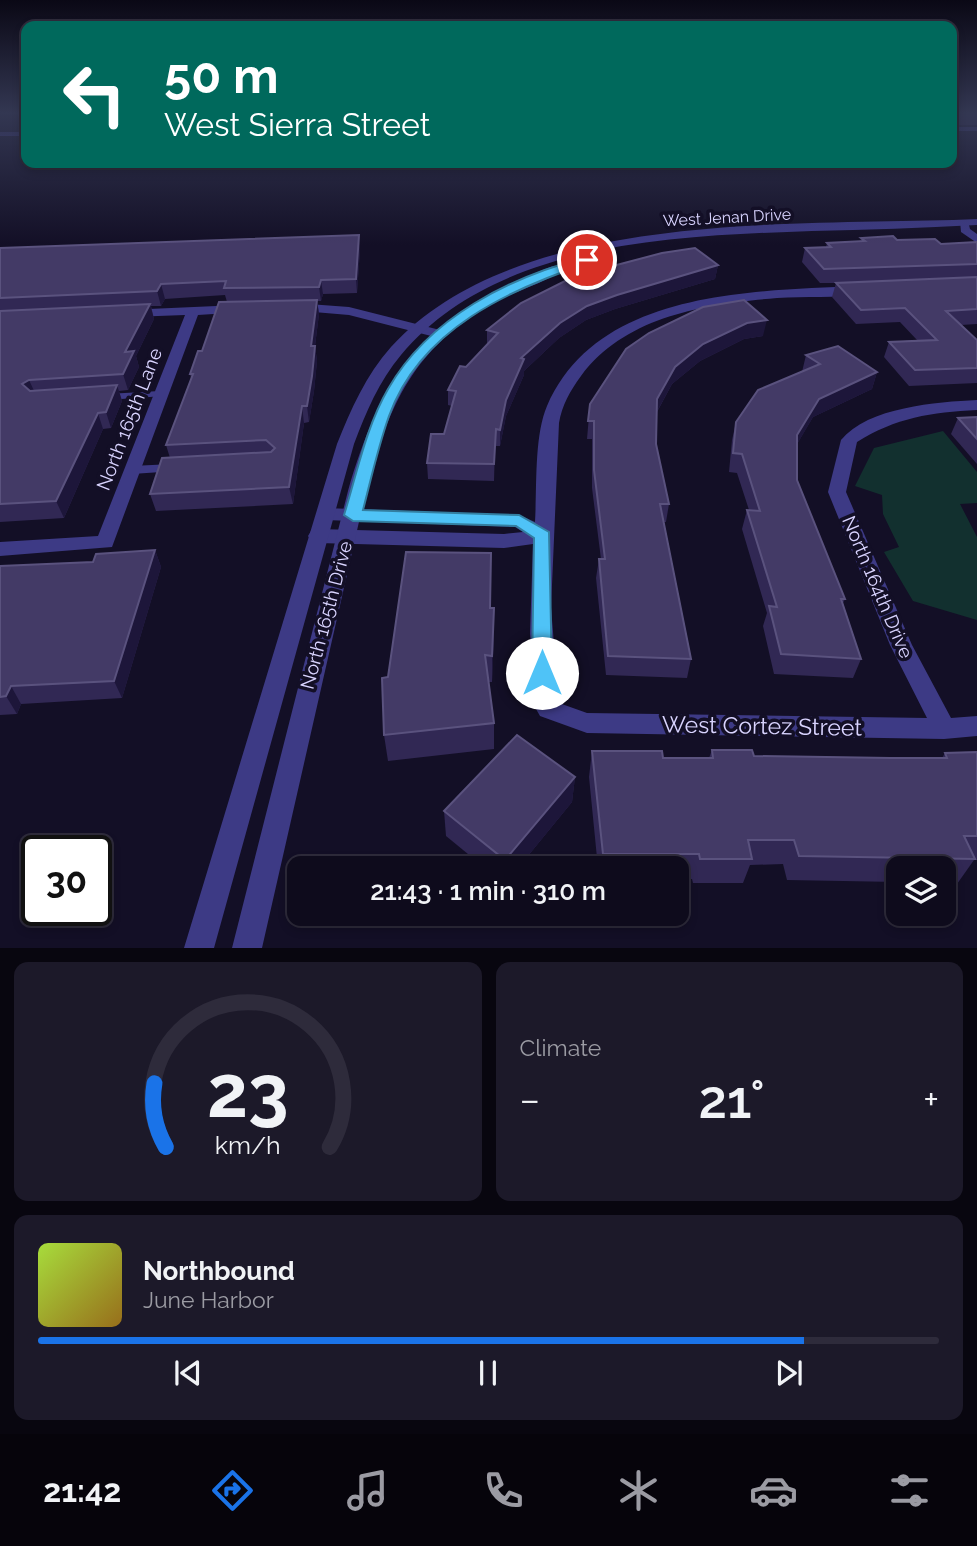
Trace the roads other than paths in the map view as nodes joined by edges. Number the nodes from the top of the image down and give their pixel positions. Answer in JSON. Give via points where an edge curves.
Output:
{"nodes":[{"id":1,"x":977,"y":222,"type":"edge"},
{"id":2,"x":971,"y":228,"type":"edge"},
{"id":3,"x":977,"y":240,"type":"edge"},
{"id":4,"x":872,"y":289,"type":"edge"},
{"id":5,"x":502,"y":292,"type":"joint"},
{"id":6,"x":286,"y":307,"type":"edge"},
{"id":7,"x":259,"y":308,"type":"edge"},
{"id":8,"x":193,"y":310,"type":"junction"},
{"id":9,"x":110,"y":314,"type":"edge"},
{"id":10,"x":419,"y":329,"type":"junction"},
{"id":11,"x":439,"y":334,"type":"junction"},
{"id":12,"x":160,"y":394,"type":"junction"},
{"id":13,"x":91,"y":398,"type":"edge"},
{"id":14,"x":977,"y":405,"type":"edge"},
{"id":15,"x":180,"y":468,"type":"edge"},
{"id":16,"x":132,"y":470,"type":"junction"},
{"id":17,"x":325,"y":514,"type":"junction"},
{"id":18,"x":350,"y":526,"type":"junction"},
{"id":19,"x":318,"y":536,"type":"junction"},
{"id":20,"x":543,"y":536,"type":"junction"},
{"id":21,"x":0,"y":548,"type":"edge"},
{"id":22,"x":977,"y":726,"type":"edge"},
{"id":23,"x":944,"y":729,"type":"junction"},
{"id":24,"x":199,"y":947,"type":"edge"},
{"id":25,"x":247,"y":947,"type":"edge"}],
"edges":[{"from":1,"to":2,"type":"street","name":"West Jenan Drive"},
{"from":2,"to":3,"type":"street"},
{"from":2,"to":5,"type":"street","name":"West Jenan Drive","via":[[668,244],[566,265]]},
{"from":2,"to":10,"type":"street","name":"West Jenan Drive","via":[[656,237],[572,253],[525,268],[444,309]]},
{"from":4,"to":20,"type":"street","via":[[717,300],[668,312],[610,338],[575,370],[553,410]]},
{"from":5,"to":11,"type":"street","name":"North 165th Drive"},
{"from":6,"to":10,"type":"street","via":[[349,311]]},
{"from":7,"to":8,"type":"street"},
{"from":8,"to":9,"type":"street"},
{"from":8,"to":12,"type":"street","name":"North 165th Lane"},
{"from":10,"to":11,"type":"street"},
{"from":10,"to":17,"type":"street","name":"North 165th Drive","via":[[395,352],[371,387]]},
{"from":11,"to":18,"type":"street","name":"North 165th Drive","via":[[407,370],[391,397],[374,437]]},
{"from":12,"to":13,"type":"lane"},
{"from":12,"to":16,"type":"street","name":"North 165th Lane"},
{"from":14,"to":23,"type":"street","name":"North 164th Drive","via":[[917,408],[872,424],[849,440],[837,492],[901,645]]},
{"from":15,"to":16,"type":"lane"},
{"from":16,"to":21,"type":"street","name":"North 165th Lane","via":[[105,542]]},
{"from":17,"to":18,"type":"street"},
{"from":17,"to":19,"type":"street","name":"North 165th Drive"},
{"from":18,"to":19,"type":"street"},
{"from":18,"to":20,"type":"street","via":[[504,541]]},
{"from":18,"to":25,"type":"street","name":"North 165th Drive","via":[[290,752]]},
{"from":19,"to":24,"type":"street","name":"North 165th Drive"},
{"from":20,"to":23,"type":"street","name":"West Cortez Street","via":[[542,673],[548,709],[587,723]]},
{"from":22,"to":23,"type":"street","name":"West Cortez Street"}]}
